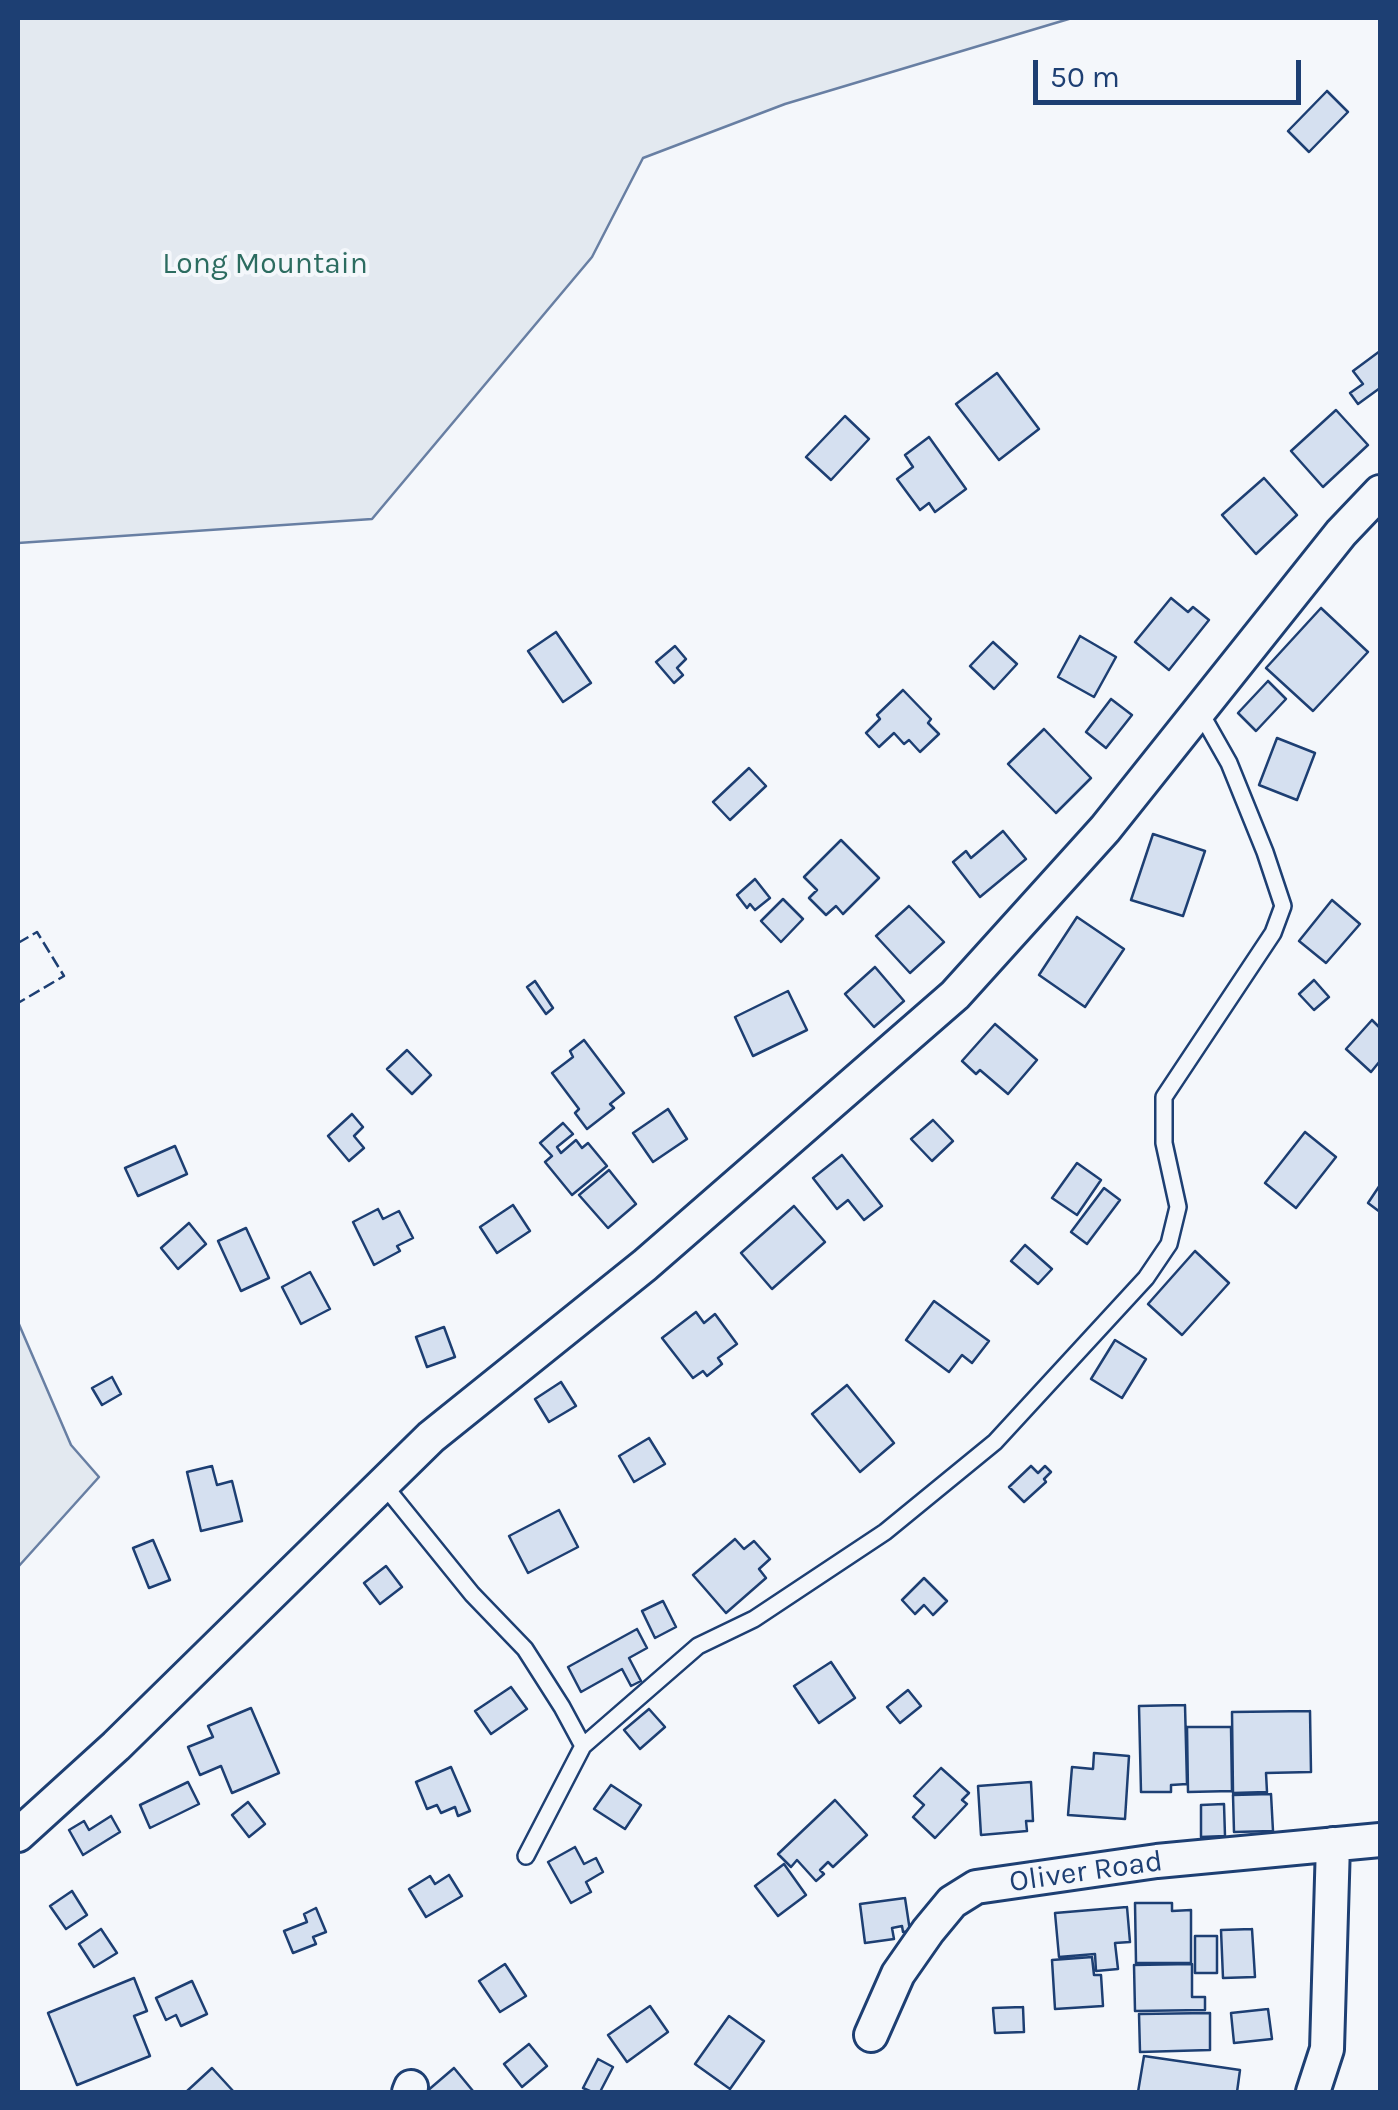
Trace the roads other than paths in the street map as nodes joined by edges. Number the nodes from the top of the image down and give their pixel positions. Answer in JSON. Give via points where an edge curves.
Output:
{"nodes":[{"id":1,"x":1380,"y":492,"type":"edge"},
{"id":2,"x":1199,"y":710,"type":"junction"},
{"id":3,"x":383,"y":1484,"type":"junction"},
{"id":4,"x":584,"y":1746,"type":"junction"},
{"id":5,"x":18,"y":1835,"type":"edge"},
{"id":6,"x":1380,"y":1840,"type":"edge"},
{"id":7,"x":1333,"y":1844,"type":"junction"},
{"id":8,"x":526,"y":1856,"type":"dead end"},
{"id":9,"x":871,"y":2035,"type":"dead end"},
{"id":10,"x":1313,"y":2092,"type":"edge"}],
"edges":[{"from":1,"to":2,"type":"street","via":[[1340,532]]},
{"from":2,"to":3,"type":"street","via":[[1106,829],[955,995]]},
{"from":2,"to":4,"type":"lane","via":[[1229,764],[1283,906],[1273,933],[1164,1097],[1164,1144],[1178,1207],[1169,1244],[1146,1278],[995,1442],[885,1532],[754,1618],[698,1646]]},
{"from":3,"to":4,"type":"lane","via":[[524,1648]]},
{"from":3,"to":5,"type":"street"},
{"from":4,"to":8,"type":"lane"},
{"from":6,"to":7,"type":"street","name":"Oliver Road"},
{"from":7,"to":9,"type":"street","name":"Oliver Road","via":[[976,1887],[952,1902],[898,1974]]},
{"from":7,"to":10,"type":"street","via":[[1327,2048]]}]}
